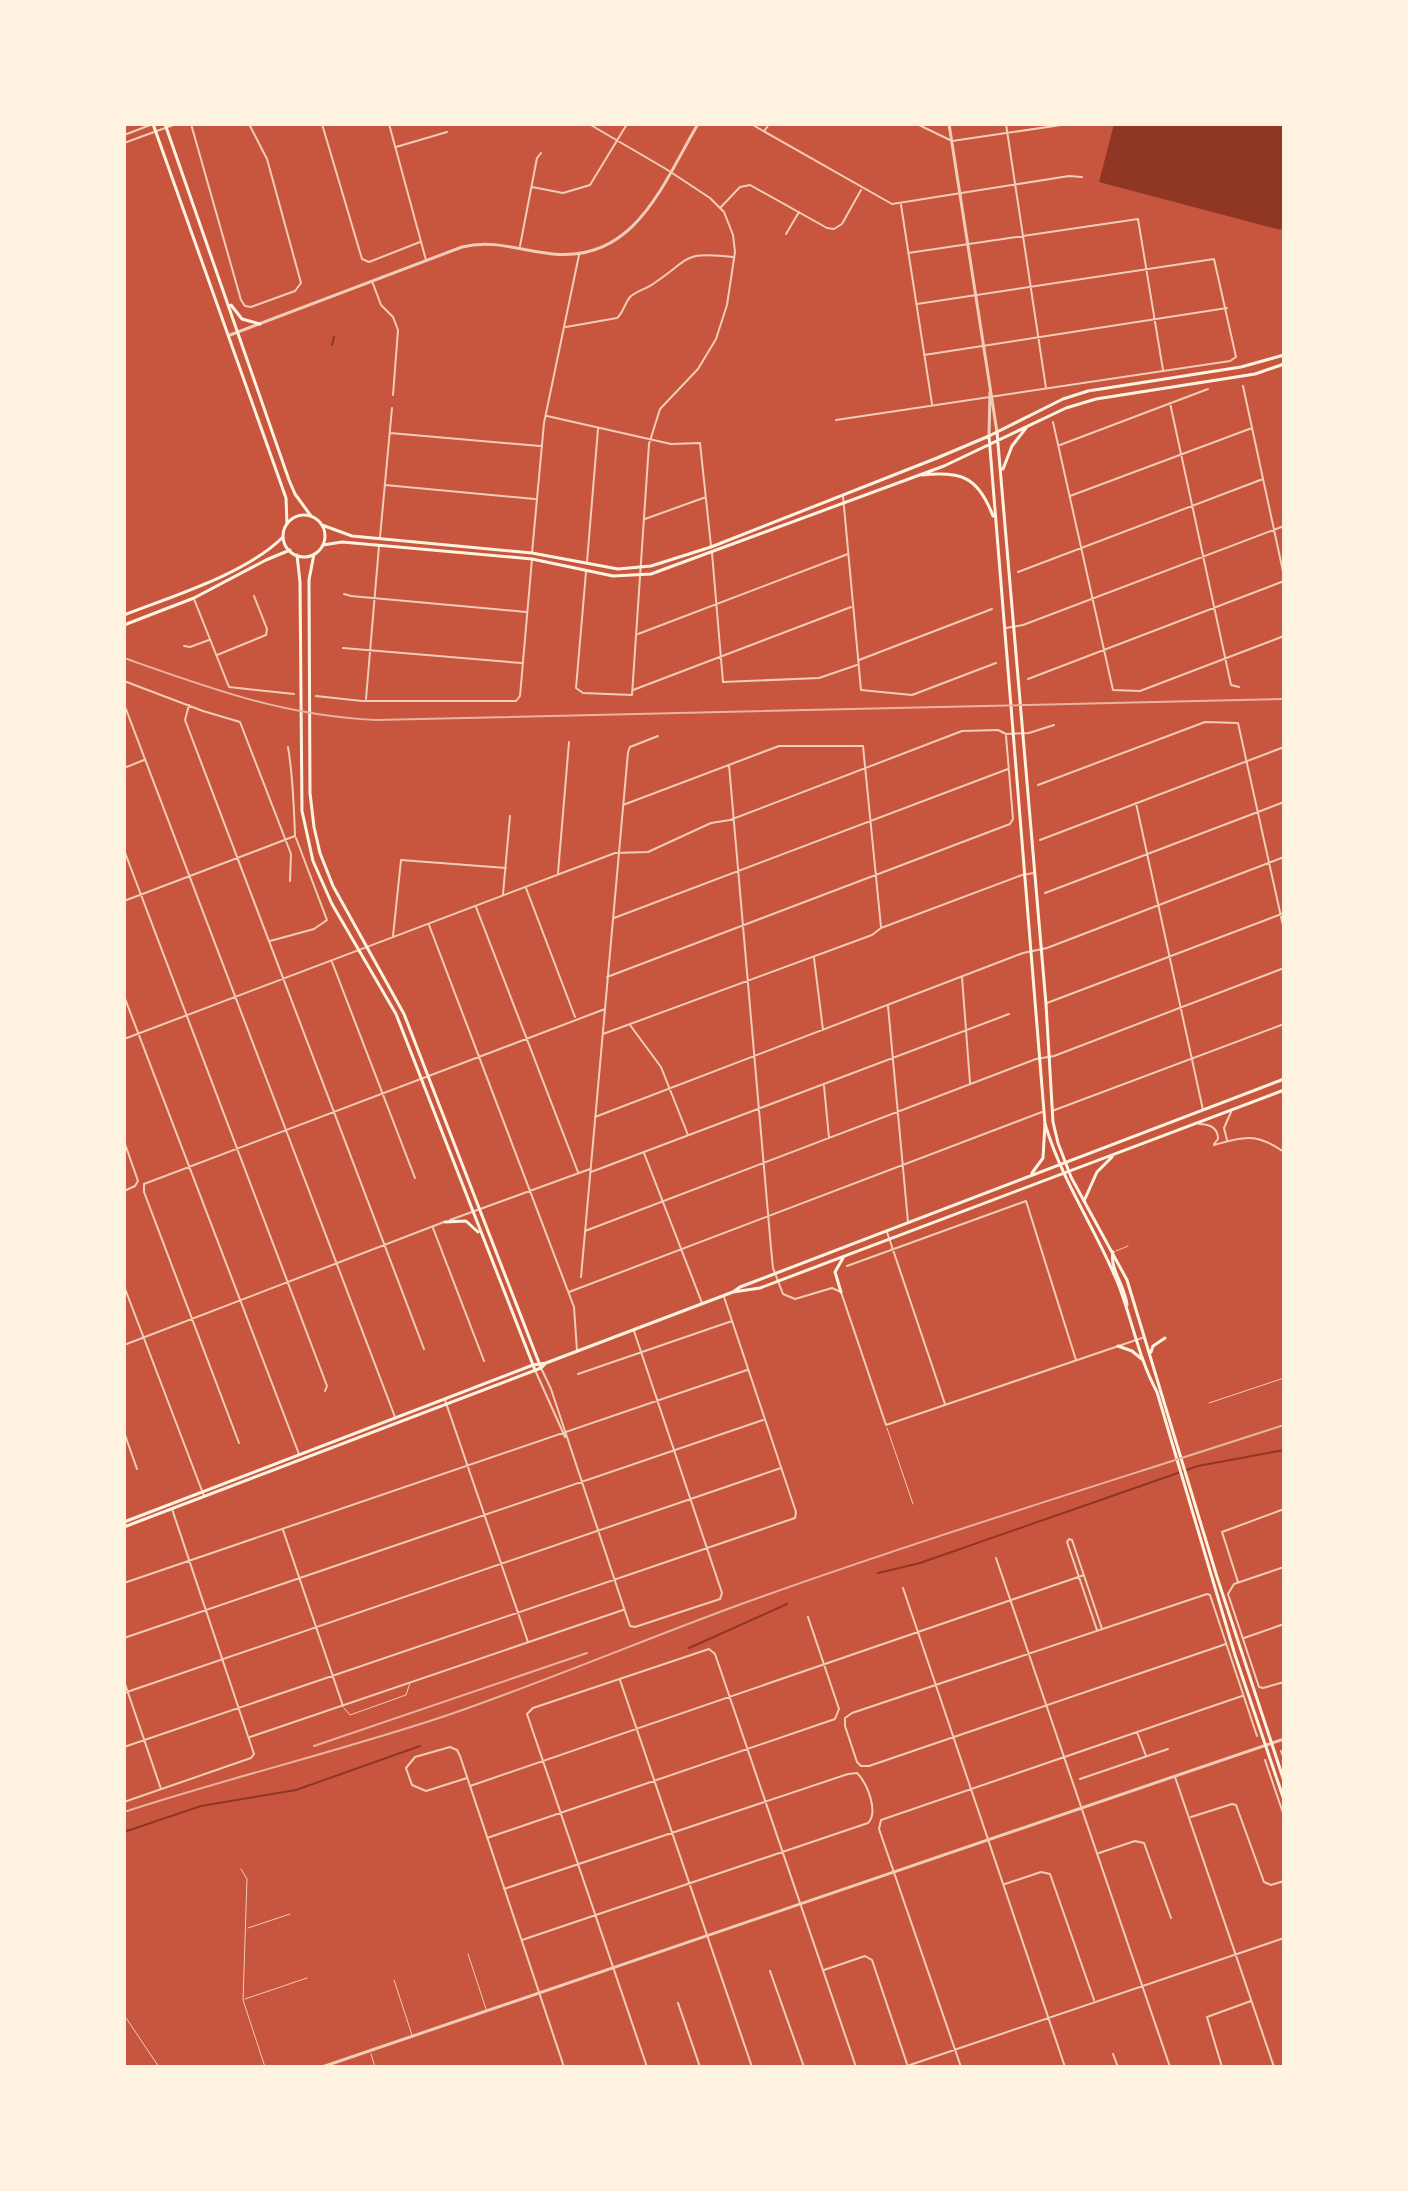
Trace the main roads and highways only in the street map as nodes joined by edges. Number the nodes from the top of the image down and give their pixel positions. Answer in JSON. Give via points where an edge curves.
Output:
{"nodes":[{"id":1,"x":153,"y":124,"type":"edge"},
{"id":2,"x":165,"y":126,"type":"edge"},
{"id":3,"x":227,"y":299,"type":"junction"},
{"id":4,"x":260,"y":324,"type":"road end"},
{"id":5,"x":1284,"y":355,"type":"edge"},
{"id":6,"x":1284,"y":364,"type":"edge"},
{"id":7,"x":1029,"y":425,"type":"junction"},
{"id":8,"x":997,"y":432,"type":"junction"},
{"id":9,"x":989,"y":436,"type":"junction"},
{"id":10,"x":997,"y":442,"type":"junction"},
{"id":11,"x":990,"y":445,"type":"junction"},
{"id":12,"x":1001,"y":473,"type":"junction"},
{"id":13,"x":918,"y":475,"type":"junction"},
{"id":14,"x":843,"y":499,"type":"junction"},
{"id":15,"x":311,"y":516,"type":"junction"},
{"id":16,"x":996,"y":523,"type":"junction"},
{"id":17,"x":287,"y":524,"type":"junction"},
{"id":18,"x":322,"y":525,"type":"junction"},
{"id":19,"x":283,"y":537,"type":"junction"},
{"id":20,"x":323,"y":545,"type":"junction"},
{"id":21,"x":290,"y":550,"type":"junction"},
{"id":22,"x":314,"y":554,"type":"junction"},
{"id":23,"x":297,"y":555,"type":"junction"},
{"id":24,"x":532,"y":556,"type":"junction"},
{"id":25,"x":124,"y":615,"type":"edge"},
{"id":26,"x":124,"y":625,"type":"edge"},
{"id":27,"x":1284,"y":1079,"type":"edge"},
{"id":28,"x":1284,"y":1090,"type":"edge"},
{"id":29,"x":1045,"y":1124,"type":"junction"},
{"id":30,"x":1119,"y":1152,"type":"junction"},
{"id":31,"x":1065,"y":1163,"type":"junction"},
{"id":32,"x":1058,"y":1166,"type":"junction"},
{"id":33,"x":1069,"y":1171,"type":"junction"},
{"id":34,"x":1062,"y":1173,"type":"junction"},
{"id":35,"x":1030,"y":1176,"type":"junction"},
{"id":36,"x":1084,"y":1201,"type":"junction"},
{"id":37,"x":445,"y":1222,"type":"road end"},
{"id":38,"x":482,"y":1239,"type":"junction"},
{"id":39,"x":1114,"y":1252,"type":"junction"},
{"id":40,"x":846,"y":1256,"type":"junction"},
{"id":41,"x":733,"y":1292,"type":"junction"},
{"id":42,"x":841,"y":1292,"type":"road end"},
{"id":43,"x":1127,"y":1309,"type":"junction"},
{"id":44,"x":1165,"y":1338,"type":"dead end"},
{"id":45,"x":1118,"y":1346,"type":"road end"},
{"id":46,"x":1150,"y":1355,"type":"junction"},
{"id":47,"x":1143,"y":1360,"type":"junction"},
{"id":48,"x":540,"y":1365,"type":"junction"},
{"id":49,"x":534,"y":1368,"type":"junction"},
{"id":50,"x":1185,"y":1479,"type":"junction"},
{"id":51,"x":124,"y":1524,"type":"edge"},
{"id":52,"x":1284,"y":1781,"type":"edge"},
{"id":53,"x":1284,"y":1800,"type":"edge"}],
"edges":[{"from":1,"to":17,"type":"main road","via":[[286,498]]},
{"from":2,"to":3,"type":"main road"},
{"from":3,"to":4,"type":"main road","via":[[239,316]]},
{"from":3,"to":15,"type":"main road","via":[[289,480]]},
{"from":5,"to":8,"type":"main road","via":[[1075,395]]},
{"from":6,"to":7,"type":"main road","via":[[1234,378],[1087,401]]},
{"from":7,"to":10,"type":"main road"},
{"from":7,"to":12,"type":"main road","via":[[1012,446]]},
{"from":8,"to":9,"type":"main road"},
{"from":8,"to":10,"type":"main road"},
{"from":9,"to":11,"type":"main road"},
{"from":9,"to":14,"type":"main road"},
{"from":10,"to":11,"type":"main road"},
{"from":10,"to":12,"type":"main road"},
{"from":11,"to":13,"type":"main road"},
{"from":11,"to":16,"type":"main road"},
{"from":12,"to":31,"type":"main road","via":[[1051,1111]]},
{"from":13,"to":14,"type":"main road"},
{"from":13,"to":16,"type":"main road","via":[[949,474],[969,480],[984,496]]},
{"from":14,"to":24,"type":"main road","via":[[641,568]]},
{"from":14,"to":24,"type":"main road","via":[[712,553],[642,575],[613,576]]},
{"from":15,"to":17,"type":"main road","via":[[298,516]]},
{"from":15,"to":18,"type":"main road"},
{"from":16,"to":29,"type":"main road"},
{"from":17,"to":19,"type":"main road"},
{"from":18,"to":20,"type":"main road"},
{"from":18,"to":24,"type":"main road","via":[[352,536]]},
{"from":19,"to":21,"type":"main road"},
{"from":19,"to":25,"type":"main road","via":[[226,573]]},
{"from":20,"to":22,"type":"main road"},
{"from":20,"to":24,"type":"main road"},
{"from":21,"to":23,"type":"main road"},
{"from":21,"to":26,"type":"main road","via":[[194,598]]},
{"from":22,"to":23,"type":"main road"},
{"from":22,"to":48,"type":"main road","via":[[309,580],[310,760],[320,853],[404,1014]]},
{"from":23,"to":38,"type":"main road","via":[[302,811],[313,861],[396,1014]]},
{"from":27,"to":31,"type":"main road"},
{"from":28,"to":30,"type":"main road"},
{"from":29,"to":32,"type":"main road"},
{"from":29,"to":35,"type":"main road","via":[[1043,1158]]},
{"from":30,"to":33,"type":"main road"},
{"from":30,"to":36,"type":"main road","via":[[1098,1170]]},
{"from":31,"to":32,"type":"main road"},
{"from":31,"to":33,"type":"main road"},
{"from":32,"to":34,"type":"main road"},
{"from":32,"to":35,"type":"main road"},
{"from":33,"to":34,"type":"main road"},
{"from":33,"to":36,"type":"main road"},
{"from":34,"to":40,"type":"main road"},
{"from":34,"to":43,"type":"main road"},
{"from":35,"to":41,"type":"main road"},
{"from":36,"to":39,"type":"main road"},
{"from":37,"to":38,"type":"main road","via":[[468,1222]]},
{"from":38,"to":49,"type":"main road"},
{"from":39,"to":43,"type":"main road"},
{"from":39,"to":46,"type":"main road"},
{"from":40,"to":41,"type":"main road","via":[[760,1288]]},
{"from":40,"to":42,"type":"main road","via":[[835,1269]]},
{"from":41,"to":48,"type":"main road"},
{"from":43,"to":47,"type":"main road"},
{"from":44,"to":46,"type":"main road"},
{"from":45,"to":47,"type":"main road"},
{"from":46,"to":50,"type":"main road"},
{"from":47,"to":50,"type":"main road"},
{"from":48,"to":49,"type":"main road"},
{"from":49,"to":51,"type":"main road"},
{"from":50,"to":52,"type":"main road"},
{"from":50,"to":53,"type":"main road","via":[[1235,1655]]}]}
